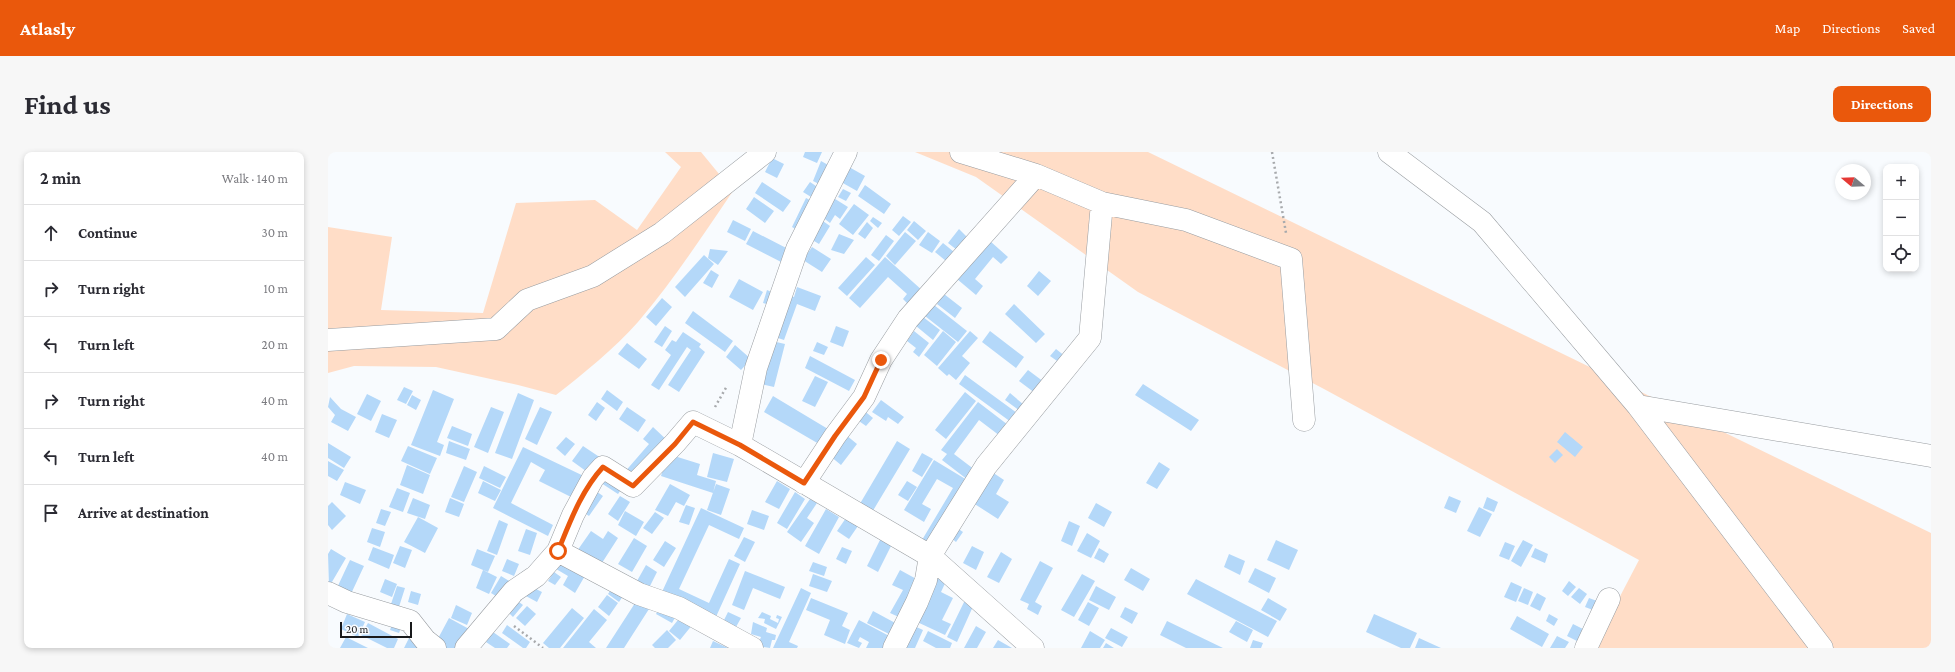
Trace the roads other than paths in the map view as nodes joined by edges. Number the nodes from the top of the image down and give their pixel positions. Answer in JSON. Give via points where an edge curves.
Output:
{"nodes":[{"id":1,"x":765,"y":152,"type":"edge"},
{"id":2,"x":846,"y":152,"type":"edge"},
{"id":3,"x":961,"y":152,"type":"edge"},
{"id":4,"x":1389,"y":152,"type":"edge"},
{"id":5,"x":1036,"y":175,"type":"junction"},
{"id":6,"x":1102,"y":203,"type":"junction"},
{"id":7,"x":328,"y":340,"type":"edge"},
{"id":8,"x":1638,"y":406,"type":"junction"},
{"id":9,"x":1304,"y":420,"type":"dead end"},
{"id":10,"x":740,"y":445,"type":"junction"},
{"id":11,"x":1931,"y":456,"type":"edge"},
{"id":12,"x":804,"y":483,"type":"junction"},
{"id":13,"x":558,"y":551,"type":"junction"},
{"id":14,"x":930,"y":556,"type":"junction"},
{"id":15,"x":328,"y":593,"type":"edge"},
{"id":16,"x":1609,"y":599,"type":"dead end"},
{"id":17,"x":435,"y":648,"type":"edge"},
{"id":18,"x":466,"y":648,"type":"edge"},
{"id":19,"x":752,"y":648,"type":"edge"},
{"id":20,"x":894,"y":648,"type":"edge"},
{"id":21,"x":1033,"y":648,"type":"edge"},
{"id":22,"x":1586,"y":648,"type":"edge"},
{"id":23,"x":1822,"y":648,"type":"edge"}],
"edges":[{"from":1,"to":7,"type":"street","via":[[662,233],[593,276],[527,300],[496,329]]},
{"from":2,"to":10,"type":"street","via":[[797,249],[756,368]]},
{"from":3,"to":5,"type":"street"},
{"from":4,"to":8,"type":"street","via":[[1482,222]]},
{"from":5,"to":6,"type":"street"},
{"from":5,"to":12,"type":"street","via":[[908,319],[881,360],[864,397]]},
{"from":6,"to":9,"type":"street","via":[[1186,220],[1291,259]]},
{"from":6,"to":14,"type":"street","via":[[1090,338],[986,466]]},
{"from":8,"to":11,"type":"street"},
{"from":8,"to":23,"type":"street"},
{"from":10,"to":12,"type":"street"},
{"from":10,"to":13,"type":"street","via":[[693,422],[633,486],[603,467],[593,478],[576,508]]},
{"from":12,"to":14,"type":"street"},
{"from":13,"to":18,"type":"street","via":[[536,576],[514,591]]},
{"from":13,"to":19,"type":"street","via":[[639,594],[679,608]]},
{"from":14,"to":20,"type":"street","via":[[926,580]]},
{"from":14,"to":21,"type":"street"},
{"from":15,"to":17,"type":"street","via":[[347,602],[410,621]]},
{"from":16,"to":22,"type":"street"}]}
